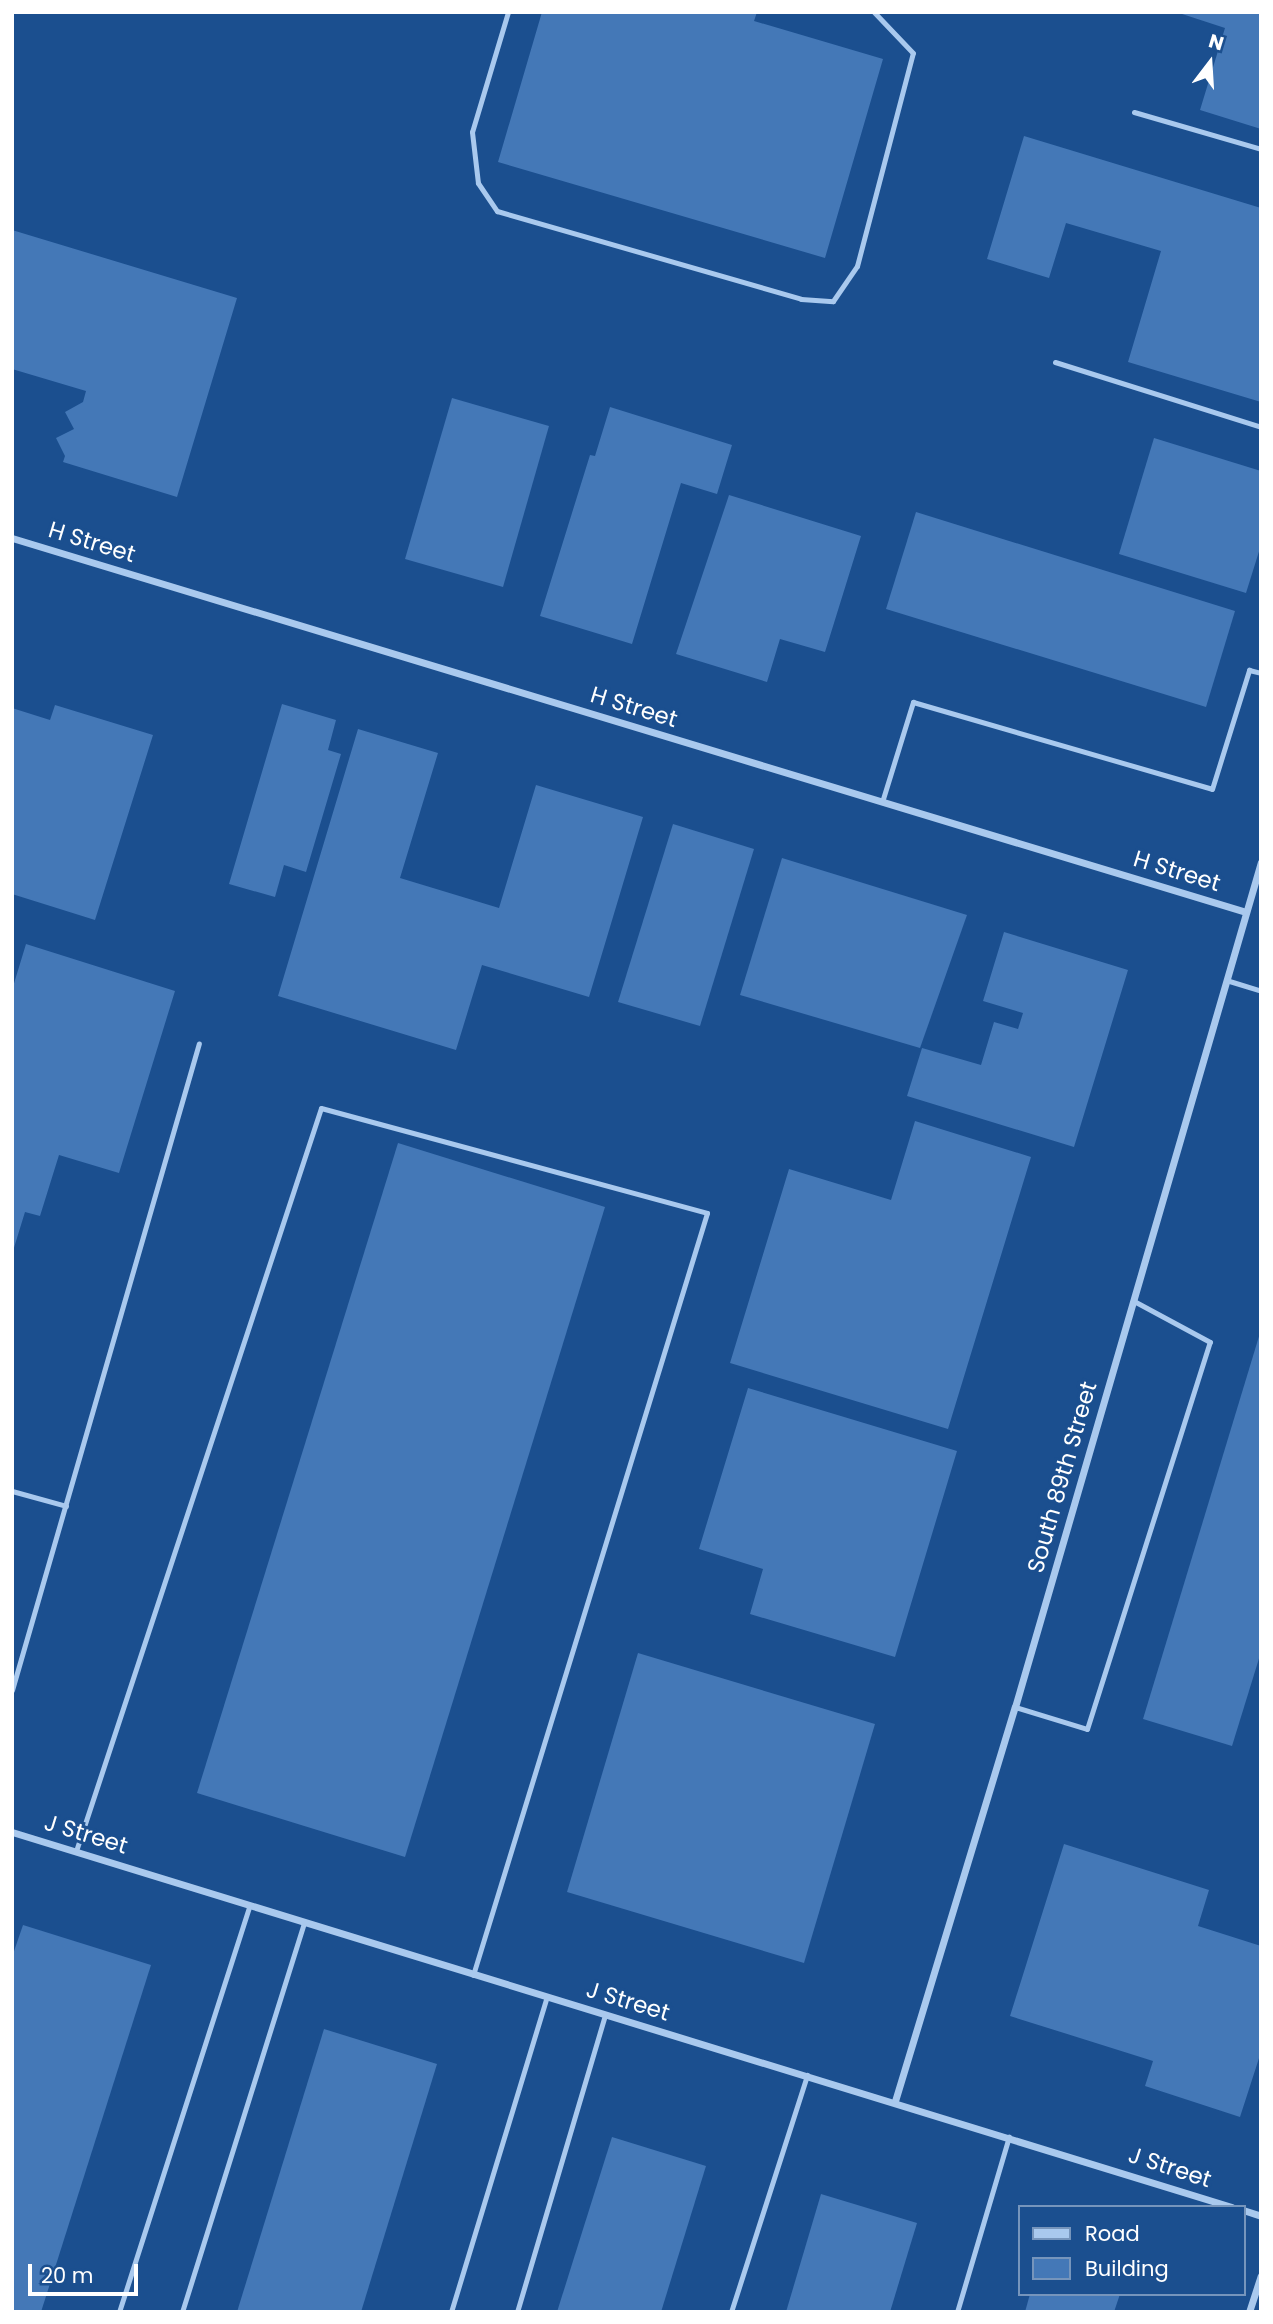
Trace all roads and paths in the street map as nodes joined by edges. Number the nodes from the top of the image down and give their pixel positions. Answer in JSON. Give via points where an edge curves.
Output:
{"nodes":[{"id":1,"x":509,"y":12,"type":"edge"},
{"id":2,"x":874,"y":12,"type":"edge"},
{"id":3,"x":1133,"y":112,"type":"dead end"},
{"id":4,"x":1261,"y":149,"type":"edge"},
{"id":5,"x":1055,"y":362,"type":"dead end"},
{"id":6,"x":1261,"y":427,"type":"edge"},
{"id":7,"x":12,"y":538,"type":"edge"},
{"id":8,"x":1261,"y":673,"type":"edge"},
{"id":9,"x":882,"y":802,"type":"junction"},
{"id":10,"x":1261,"y":862,"type":"edge"},
{"id":11,"x":1246,"y":912,"type":"junction"},
{"id":12,"x":1226,"y":980,"type":"junction"},
{"id":13,"x":1261,"y":991,"type":"edge"},
{"id":14,"x":199,"y":1043,"type":"dead end"},
{"id":15,"x":1134,"y":1301,"type":"junction"},
{"id":16,"x":12,"y":1491,"type":"edge"},
{"id":17,"x":66,"y":1506,"type":"junction"},
{"id":18,"x":12,"y":1690,"type":"edge"},
{"id":19,"x":1015,"y":1707,"type":"junction"},
{"id":20,"x":12,"y":1832,"type":"edge"},
{"id":21,"x":76,"y":1851,"type":"junction"},
{"id":22,"x":249,"y":1906,"type":"junction"},
{"id":23,"x":304,"y":1923,"type":"junction"},
{"id":24,"x":473,"y":1975,"type":"junction"},
{"id":25,"x":547,"y":1997,"type":"junction"},
{"id":26,"x":605,"y":2015,"type":"junction"},
{"id":27,"x":807,"y":2075,"type":"junction"},
{"id":28,"x":895,"y":2101,"type":"junction"},
{"id":29,"x":1009,"y":2136,"type":"junction"},
{"id":30,"x":1226,"y":2205,"type":"edge"},
{"id":31,"x":1261,"y":2276,"type":"edge"},
{"id":32,"x":119,"y":2312,"type":"edge"},
{"id":33,"x":182,"y":2312,"type":"edge"},
{"id":34,"x":451,"y":2312,"type":"edge"},
{"id":35,"x":517,"y":2312,"type":"edge"},
{"id":36,"x":731,"y":2312,"type":"edge"},
{"id":37,"x":957,"y":2312,"type":"edge"},
{"id":38,"x":1250,"y":2312,"type":"edge"}],
"edges":[{"from":1,"to":2,"type":"lane","via":[[472,132],[478,183],[497,211],[801,299],[833,301],[857,266],[913,53]]},
{"from":3,"to":4,"type":"lane"},
{"from":5,"to":6,"type":"lane"},
{"from":7,"to":9,"type":"street","name":"H Street"},
{"from":8,"to":9,"type":"lane","via":[[1250,670],[1212,789],[913,702]]},
{"from":9,"to":11,"type":"street","name":"H Street"},
{"from":10,"to":11,"type":"street","name":"South 89th Street"},
{"from":11,"to":12,"type":"street","name":"South 89th Street"},
{"from":12,"to":13,"type":"lane"},
{"from":12,"to":15,"type":"street","name":"South 89th Street"},
{"from":14,"to":17,"type":"lane"},
{"from":15,"to":19,"type":"street","name":"South 89th Street"},
{"from":15,"to":19,"type":"lane","via":[[1210,1342],[1087,1729]]},
{"from":16,"to":17,"type":"lane"},
{"from":17,"to":18,"type":"lane"},
{"from":19,"to":28,"type":"street","name":"South 89th Street"},
{"from":20,"to":21,"type":"street","name":"J Street"},
{"from":21,"to":22,"type":"street","name":"J Street"},
{"from":21,"to":24,"type":"lane","via":[[321,1108],[707,1213]]},
{"from":22,"to":23,"type":"street","name":"J Street"},
{"from":22,"to":32,"type":"lane"},
{"from":23,"to":24,"type":"street","name":"J Street"},
{"from":23,"to":33,"type":"lane"},
{"from":24,"to":25,"type":"street","name":"J Street"},
{"from":25,"to":26,"type":"street","name":"J Street"},
{"from":25,"to":34,"type":"lane"},
{"from":26,"to":27,"type":"street","name":"J Street"},
{"from":26,"to":35,"type":"lane"},
{"from":27,"to":28,"type":"street","name":"J Street"},
{"from":27,"to":36,"type":"lane"},
{"from":28,"to":29,"type":"street","name":"J Street"},
{"from":29,"to":30,"type":"street","name":"J Street"},
{"from":29,"to":37,"type":"lane"},
{"from":31,"to":38,"type":"street"}]}
